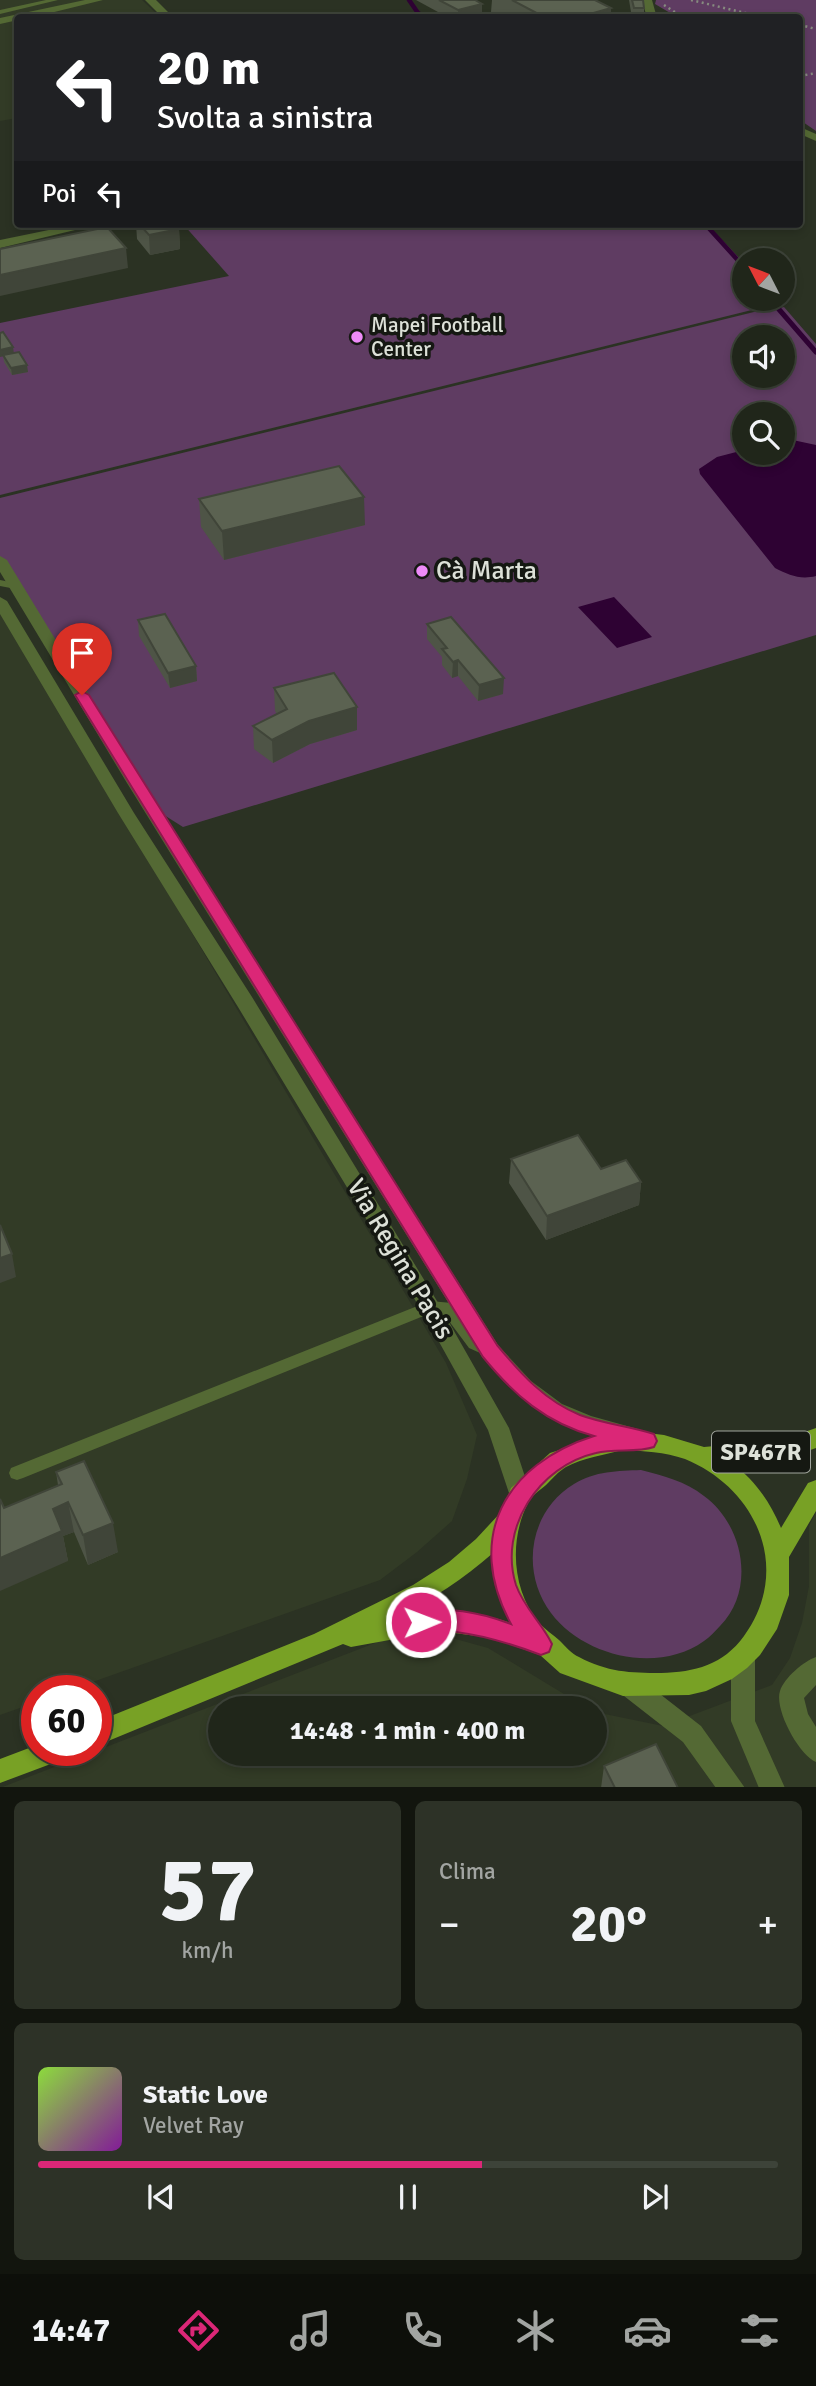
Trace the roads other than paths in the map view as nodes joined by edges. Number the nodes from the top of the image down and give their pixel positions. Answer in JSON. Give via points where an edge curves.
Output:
{"nodes":[{"id":1,"x":55,"y":0,"type":"edge"},
{"id":2,"x":98,"y":0,"type":"edge"},
{"id":3,"x":150,"y":0,"type":"edge"},
{"id":4,"x":0,"y":12,"type":"edge"},
{"id":5,"x":33,"y":14,"type":"edge"},
{"id":6,"x":165,"y":14,"type":"edge"},
{"id":7,"x":75,"y":228,"type":"edge"},
{"id":8,"x":0,"y":244,"type":"edge"},
{"id":9,"x":0,"y":560,"type":"edge"},
{"id":10,"x":8,"y":584,"type":"edge"},
{"id":11,"x":0,"y":601,"type":"edge"},
{"id":12,"x":430,"y":1307,"type":"junction"},
{"id":13,"x":490,"y":1351,"type":"junction"},
{"id":14,"x":816,"y":1438,"type":"edge"},
{"id":15,"x":647,"y":1441,"type":"junction"},
{"id":16,"x":703,"y":1457,"type":"junction"},
{"id":17,"x":17,"y":1473,"type":"dead end"},
{"id":18,"x":816,"y":1490,"type":"edge"},
{"id":19,"x":520,"y":1494,"type":"junction"},
{"id":20,"x":508,"y":1517,"type":"junction"},
{"id":21,"x":779,"y":1553,"type":"junction"},
{"id":22,"x":323,"y":1642,"type":"junction"},
{"id":23,"x":541,"y":1644,"type":"junction"},
{"id":24,"x":744,"y":1656,"type":"junction"},
{"id":25,"x":815,"y":1669,"type":"edge"},
{"id":26,"x":633,"y":1688,"type":"junction"},
{"id":27,"x":112,"y":1728,"type":"edge"},
{"id":28,"x":816,"y":1750,"type":"edge"},
{"id":29,"x":21,"y":1763,"type":"edge"},
{"id":30,"x":0,"y":1771,"type":"edge"},
{"id":31,"x":732,"y":1787,"type":"edge"},
{"id":32,"x":772,"y":1787,"type":"edge"}],
"edges":[{"from":1,"to":4,"type":"lane"},
{"from":2,"to":5,"type":"street"},
{"from":3,"to":6,"type":"street"},
{"from":7,"to":8,"type":"street"},
{"from":9,"to":10,"type":"street","name":"Via Regina Pacis"},
{"from":10,"to":13,"type":"street","name":"Via Regina Pacis"},
{"from":11,"to":12,"type":"street","name":"Via Regina Pacis"},
{"from":12,"to":13,"type":"lane","via":[[447,1307],[474,1344]]},
{"from":12,"to":17,"type":"lane"},
{"from":12,"to":19,"type":"street","name":"Via Regina Pacis","via":[[498,1428]]},
{"from":13,"to":15,"type":"street","name":"Via Regina Pacis","via":[[514,1380],[547,1408],[577,1423]]},
{"from":14,"to":16,"type":"main road","number":"SP467R","via":[[782,1450]]},
{"from":15,"to":16,"type":"main road"},
{"from":15,"to":19,"type":"main road","via":[[597,1443],[574,1451],[535,1477]]},
{"from":16,"to":21,"type":"main road","via":[[753,1497]]},
{"from":18,"to":21,"type":"main road","number":"SP467R"},
{"from":19,"to":20,"type":"main road"},
{"from":20,"to":22,"type":"main road","via":[[457,1570]]},
{"from":20,"to":23,"type":"main road","via":[[502,1549],[505,1583],[518,1615]]},
{"from":21,"to":24,"type":"main road","via":[[775,1609],[763,1634]]},
{"from":22,"to":23,"type":"main road","via":[[439,1620],[492,1627]]},
{"from":22,"to":27,"type":"main road"},
{"from":23,"to":26,"type":"main road","via":[[582,1674]]},
{"from":24,"to":26,"type":"main road","via":[[693,1684]]},
{"from":24,"to":32,"type":"street","via":[[743,1721]]},
{"from":25,"to":28,"type":"street","via":[[791,1694],[796,1718]]},
{"from":26,"to":31,"type":"street","via":[[692,1734]]},
{"from":29,"to":30,"type":"main road"}]}
